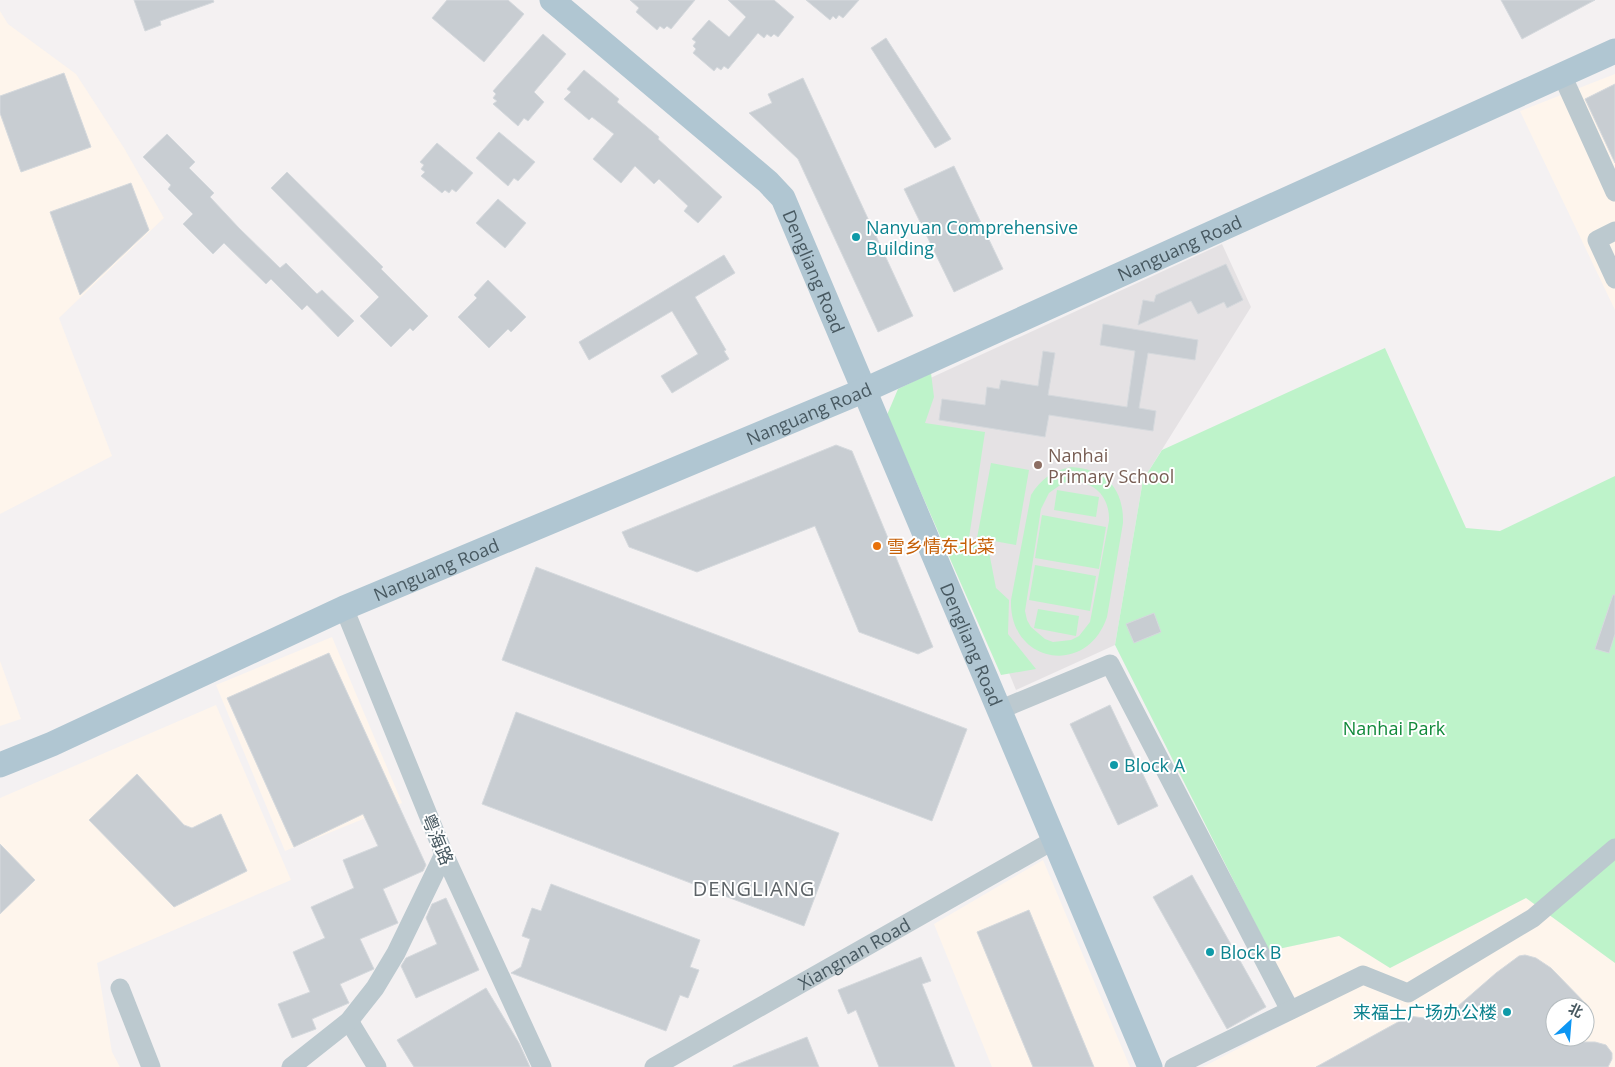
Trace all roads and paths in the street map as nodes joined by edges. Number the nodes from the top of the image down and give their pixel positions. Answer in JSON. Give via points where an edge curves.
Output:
{"nodes":[{"id":1,"x":552,"y":0,"type":"edge"},
{"id":2,"x":1615,"y":51,"type":"edge"},
{"id":3,"x":1562,"y":75,"type":"junction"},
{"id":4,"x":1615,"y":192,"type":"edge"},
{"id":5,"x":1615,"y":231,"type":"edge"},
{"id":6,"x":1615,"y":279,"type":"edge"},
{"id":7,"x":865,"y":390,"type":"junction"},
{"id":8,"x":344,"y":608,"type":"junction"},
{"id":9,"x":999,"y":710,"type":"junction"},
{"id":10,"x":0,"y":765,"type":"edge"},
{"id":11,"x":1054,"y":840,"type":"junction"},
{"id":12,"x":1615,"y":848,"type":"edge"},
{"id":13,"x":444,"y":854,"type":"junction"},
{"id":14,"x":120,"y":988,"type":"dead end"},
{"id":15,"x":1290,"y":1010,"type":"junction"},
{"id":16,"x":349,"y":1022,"type":"junction"},
{"id":17,"x":152,"y":1067,"type":"edge"},
{"id":18,"x":291,"y":1067,"type":"edge"},
{"id":19,"x":377,"y":1067,"type":"edge"},
{"id":20,"x":542,"y":1067,"type":"edge"},
{"id":21,"x":654,"y":1067,"type":"edge"},
{"id":22,"x":1150,"y":1067,"type":"edge"},
{"id":23,"x":1174,"y":1067,"type":"edge"}],
"edges":[{"from":1,"to":7,"type":"main road","name":"Dengliang Road","via":[[783,198]]},
{"from":2,"to":3,"type":"main road","name":"Nanguang Road"},
{"from":3,"to":4,"type":"street"},
{"from":3,"to":7,"type":"main road","name":"Nanguang Road"},
{"from":5,"to":6,"type":"street","via":[[1597,240]]},
{"from":7,"to":8,"type":"main road","name":"Nanguang Road"},
{"from":7,"to":9,"type":"main road","name":"Dengliang Road"},
{"from":8,"to":10,"type":"main road","name":"Nanguang Road"},
{"from":8,"to":13,"type":"street","name":"粤海路"},
{"from":9,"to":11,"type":"main road","name":"Dengliang Road"},
{"from":9,"to":15,"type":"street","via":[[1110,664]]},
{"from":11,"to":21,"type":"street","name":"Xiangnan Road"},
{"from":11,"to":22,"type":"main road","name":"Dengliang Road"},
{"from":12,"to":15,"type":"street","via":[[1533,918],[1408,993],[1363,975]]},
{"from":13,"to":16,"type":"street","via":[[396,953]]},
{"from":13,"to":20,"type":"street","name":"粤海路"},
{"from":14,"to":17,"type":"street"},
{"from":15,"to":23,"type":"street"},
{"from":16,"to":18,"type":"street"},
{"from":16,"to":19,"type":"street"}]}
